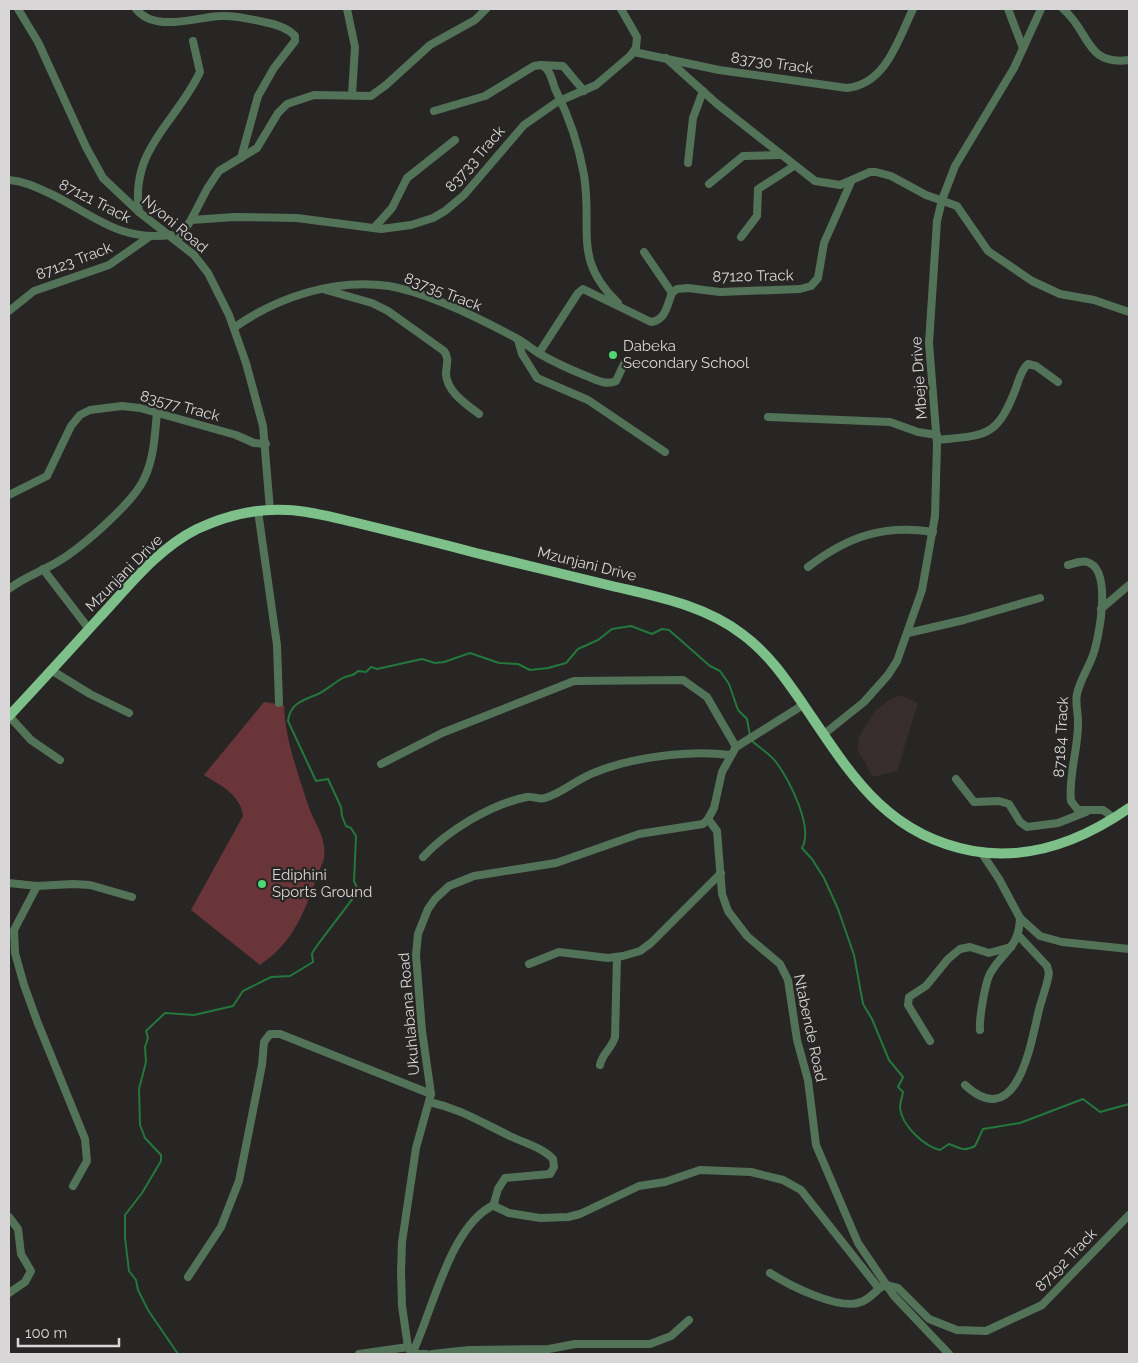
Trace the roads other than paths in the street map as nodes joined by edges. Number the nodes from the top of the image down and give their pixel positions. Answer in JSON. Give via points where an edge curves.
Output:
{"nodes":[{"id":1,"x":19,"y":9,"type":"edge"},
{"id":2,"x":136,"y":9,"type":"edge"},
{"id":3,"x":347,"y":9,"type":"edge"},
{"id":4,"x":486,"y":9,"type":"edge"},
{"id":5,"x":621,"y":9,"type":"edge"},
{"id":6,"x":913,"y":9,"type":"edge"},
{"id":7,"x":1008,"y":9,"type":"edge"},
{"id":8,"x":1041,"y":9,"type":"edge"},
{"id":9,"x":1063,"y":9,"type":"edge"},
{"id":10,"x":193,"y":41,"type":"dead end"},
{"id":11,"x":1023,"y":48,"type":"junction"},
{"id":12,"x":634,"y":52,"type":"junction"},
{"id":13,"x":666,"y":58,"type":"junction"},
{"id":14,"x":1129,"y":60,"type":"edge"},
{"id":15,"x":542,"y":65,"type":"junction"},
{"id":16,"x":584,"y":91,"type":"junction"},
{"id":17,"x":702,"y":91,"type":"junction"},
{"id":18,"x":352,"y":95,"type":"junction"},
{"id":19,"x":561,"y":100,"type":"junction"},
{"id":20,"x":434,"y":111,"type":"dead end"},
{"id":21,"x":455,"y":140,"type":"dead end"},
{"id":22,"x":781,"y":155,"type":"junction"},
{"id":23,"x":241,"y":158,"type":"junction"},
{"id":24,"x":688,"y":163,"type":"dead end"},
{"id":25,"x":794,"y":166,"type":"junction"},
{"id":26,"x":9,"y":180,"type":"edge"},
{"id":27,"x":850,"y":182,"type":"junction"},
{"id":28,"x":709,"y":184,"type":"dead end"},
{"id":29,"x":942,"y":200,"type":"junction"},
{"id":30,"x":139,"y":212,"type":"junction"},
{"id":31,"x":191,"y":220,"type":"junction"},
{"id":32,"x":374,"y":228,"type":"junction"},
{"id":33,"x":171,"y":235,"type":"junction"},
{"id":34,"x":150,"y":237,"type":"junction"},
{"id":35,"x":741,"y":237,"type":"dead end"},
{"id":36,"x":178,"y":240,"type":"junction"},
{"id":37,"x":644,"y":252,"type":"dead end"},
{"id":38,"x":322,"y":290,"type":"junction"},
{"id":39,"x":672,"y":293,"type":"junction"},
{"id":40,"x":624,"y":309,"type":"junction"},
{"id":41,"x":9,"y":311,"type":"edge"},
{"id":42,"x":1129,"y":312,"type":"edge"},
{"id":43,"x":235,"y":327,"type":"junction"},
{"id":44,"x":518,"y":340,"type":"junction"},
{"id":45,"x":539,"y":354,"type":"junction"},
{"id":46,"x":624,"y":364,"type":"dead end"},
{"id":47,"x":1058,"y":382,"type":"dead end"},
{"id":48,"x":157,"y":412,"type":"junction"},
{"id":49,"x":479,"y":414,"type":"dead end"},
{"id":50,"x":768,"y":417,"type":"dead end"},
{"id":51,"x":937,"y":438,"type":"junction"},
{"id":52,"x":266,"y":444,"type":"junction"},
{"id":53,"x":665,"y":452,"type":"dead end"},
{"id":54,"x":9,"y":495,"type":"edge"},
{"id":55,"x":270,"y":510,"type":"junction"},
{"id":56,"x":258,"y":511,"type":"junction"},
{"id":57,"x":933,"y":532,"type":"junction"},
{"id":58,"x":1068,"y":564,"type":"dead end"},
{"id":59,"x":808,"y":567,"type":"dead end"},
{"id":60,"x":43,"y":569,"type":"junction"},
{"id":61,"x":1129,"y":585,"type":"edge"},
{"id":62,"x":9,"y":589,"type":"edge"},
{"id":63,"x":1040,"y":598,"type":"dead end"},
{"id":64,"x":1101,"y":609,"type":"junction"},
{"id":65,"x":89,"y":629,"type":"junction"},
{"id":66,"x":908,"y":633,"type":"junction"},
{"id":67,"x":52,"y":670,"type":"junction"},
{"id":68,"x":279,"y":703,"type":"dead end"},
{"id":69,"x":803,"y":705,"type":"junction"},
{"id":70,"x":128,"y":713,"type":"dead end"},
{"id":71,"x":9,"y":716,"type":"edge"},
{"id":72,"x":824,"y":734,"type":"junction"},
{"id":73,"x":739,"y":745,"type":"junction"},
{"id":74,"x":730,"y":756,"type":"junction"},
{"id":75,"x":60,"y":760,"type":"dead end"},
{"id":76,"x":381,"y":764,"type":"dead end"},
{"id":77,"x":956,"y":779,"type":"dead end"},
{"id":78,"x":1129,"y":808,"type":"edge"},
{"id":79,"x":1086,"y":812,"type":"junction"},
{"id":80,"x":1114,"y":818,"type":"junction"},
{"id":81,"x":708,"y":819,"type":"junction"},
{"id":82,"x":981,"y":852,"type":"junction"},
{"id":83,"x":423,"y":857,"type":"dead end"},
{"id":84,"x":721,"y":873,"type":"junction"},
{"id":85,"x":9,"y":883,"type":"edge"},
{"id":86,"x":37,"y":886,"type":"junction"},
{"id":87,"x":132,"y":897,"type":"dead end"},
{"id":88,"x":1020,"y":918,"type":"junction"},
{"id":89,"x":1018,"y":935,"type":"junction"},
{"id":90,"x":1011,"y":947,"type":"junction"},
{"id":91,"x":1129,"y":949,"type":"edge"},
{"id":92,"x":617,"y":957,"type":"junction"},
{"id":93,"x":529,"y":964,"type":"dead end"},
{"id":94,"x":980,"y":1030,"type":"dead end"},
{"id":95,"x":930,"y":1041,"type":"dead end"},
{"id":96,"x":600,"y":1065,"type":"dead end"},
{"id":97,"x":965,"y":1085,"type":"dead end"},
{"id":98,"x":430,"y":1098,"type":"junction"},
{"id":99,"x":73,"y":1186,"type":"dead end"},
{"id":100,"x":494,"y":1205,"type":"junction"},
{"id":101,"x":1129,"y":1215,"type":"edge"},
{"id":102,"x":9,"y":1217,"type":"edge"},
{"id":103,"x":770,"y":1273,"type":"dead end"},
{"id":104,"x":188,"y":1277,"type":"dead end"},
{"id":105,"x":883,"y":1287,"type":"junction"},
{"id":106,"x":9,"y":1293,"type":"edge"},
{"id":107,"x":689,"y":1320,"type":"dead end"},
{"id":108,"x":411,"y":1352,"type":"edge"},
{"id":109,"x":359,"y":1354,"type":"edge"},
{"id":110,"x":426,"y":1354,"type":"edge"},
{"id":111,"x":432,"y":1354,"type":"edge"},
{"id":112,"x":948,"y":1354,"type":"edge"}],
"edges":[{"from":1,"to":30,"type":"street","name":"Nyoni Road","via":[[53,72],[96,167],[111,187]]},
{"from":2,"to":23,"type":"street","via":[[146,18],[160,22],[220,16],[248,19],[279,26],[295,36],[258,96]]},
{"from":3,"to":18,"type":"street","via":[[355,47]]},
{"from":4,"to":18,"type":"street","via":[[475,20],[430,45],[378,92],[368,96]]},
{"from":5,"to":12,"type":"street","via":[[635,31],[637,43]]},
{"from":6,"to":13,"type":"street","name":"83730 Track","via":[[889,59],[875,77],[858,87],[720,70]]},
{"from":7,"to":11,"type":"street"},
{"from":8,"to":11,"type":"street","name":"Mbeje Drive"},
{"from":9,"to":14,"type":"street","via":[[1077,23],[1098,55],[1108,60]]},
{"from":10,"to":30,"type":"street","via":[[200,72],[144,160],[138,178]]},
{"from":11,"to":29,"type":"street","name":"Mbeje Drive","via":[[955,166]]},
{"from":12,"to":13,"type":"street","name":"83730 Track"},
{"from":12,"to":16,"type":"street","name":"83733 Track","via":[[596,85]]},
{"from":13,"to":17,"type":"street"},
{"from":15,"to":16,"type":"street","via":[[563,66]]},
{"from":15,"to":19,"type":"street","via":[[550,72]]},
{"from":15,"to":20,"type":"street","via":[[529,69],[485,96]]},
{"from":16,"to":19,"type":"street","name":"83733 Track"},
{"from":17,"to":22,"type":"street"},
{"from":17,"to":24,"type":"street","via":[[693,118]]},
{"from":18,"to":23,"type":"street","via":[[314,96],[287,104],[257,148]]},
{"from":19,"to":32,"type":"street","name":"83733 Track","via":[[524,125],[464,195],[445,211],[411,226]]},
{"from":19,"to":40,"type":"street","via":[[584,176],[587,248],[593,272],[605,291]]},
{"from":21,"to":32,"type":"street","via":[[411,174],[388,214]]},
{"from":22,"to":25,"type":"street"},
{"from":22,"to":28,"type":"street","via":[[743,156]]},
{"from":23,"to":31,"type":"street","via":[[219,171]]},
{"from":25,"to":27,"type":"street","via":[[815,181]]},
{"from":25,"to":35,"type":"street","via":[[758,189],[757,216]]},
{"from":26,"to":34,"type":"street","name":"87121 Track","via":[[27,183],[68,202],[113,229]]},
{"from":27,"to":29,"type":"street","via":[[870,172],[883,173]]},
{"from":27,"to":39,"type":"street","name":"87120 Track","via":[[824,243],[818,278],[810,286],[720,292],[681,288]]},
{"from":29,"to":42,"type":"street","via":[[957,206],[980,242],[995,258],[1013,269],[1060,294],[1094,300]]},
{"from":29,"to":51,"type":"street","name":"Mbeje Drive","via":[[937,222],[929,343]]},
{"from":30,"to":33,"type":"street","name":"Nyoni Road"},
{"from":31,"to":32,"type":"street","name":"83733 Track","via":[[297,218]]},
{"from":31,"to":36,"type":"street"},
{"from":33,"to":34,"type":"street","name":"87121 Track"},
{"from":33,"to":36,"type":"street","name":"Nyoni Road"},
{"from":34,"to":41,"type":"street","name":"87123 Track","via":[[109,265],[41,288]]},
{"from":36,"to":43,"type":"street","name":"Nyoni Road","via":[[202,265]]},
{"from":37,"to":39,"type":"street"},
{"from":38,"to":43,"type":"street","name":"83735 Track","via":[[276,302]]},
{"from":38,"to":44,"type":"street","name":"83735 Track","via":[[362,285],[403,289]]},
{"from":38,"to":49,"type":"street","via":[[380,307],[403,319],[444,350],[451,388]]},
{"from":39,"to":40,"type":"street","via":[[665,313],[656,321],[645,320]]},
{"from":40,"to":45,"type":"street","via":[[581,290]]},
{"from":43,"to":52,"type":"street","name":"Nyoni Road"},
{"from":44,"to":45,"type":"street","name":"83735 Track"},
{"from":44,"to":53,"type":"street","via":[[522,354],[537,378],[588,400]]},
{"from":45,"to":46,"type":"street","name":"83735 Track","via":[[608,384],[616,381]]},
{"from":47,"to":51,"type":"street","via":[[1028,364],[1022,371],[1005,415],[992,430],[978,436]]},
{"from":48,"to":52,"type":"street","name":"83577 Track"},
{"from":48,"to":54,"type":"street","name":"83577 Track","via":[[122,406],[84,412],[64,437],[46,476]]},
{"from":48,"to":60,"type":"street","via":[[151,458],[137,491],[84,544]]},
{"from":50,"to":51,"type":"street","via":[[890,422]]},
{"from":51,"to":57,"type":"street","name":"Mbeje Drive"},
{"from":52,"to":55,"type":"street","name":"Nyoni Road"},
{"from":55,"to":56,"type":"main road","name":"Mzunjani Drive"},
{"from":55,"to":69,"type":"main road","name":"Mzunjani Drive","via":[[313,513],[391,531],[699,609],[728,624],[760,649],[784,676]]},
{"from":56,"to":65,"type":"main road","name":"Mzunjani Drive","via":[[198,529],[176,542],[143,571]]},
{"from":56,"to":68,"type":"street","via":[[277,645]]},
{"from":57,"to":59,"type":"street","via":[[897,529],[877,533],[842,543]]},
{"from":57,"to":66,"type":"street","name":"Mbeje Drive","via":[[922,590]]},
{"from":58,"to":64,"type":"street","name":"87184 Track","via":[[1085,561],[1092,565],[1102,583]]},
{"from":60,"to":62,"type":"street"},
{"from":60,"to":65,"type":"street"},
{"from":61,"to":64,"type":"street"},
{"from":63,"to":66,"type":"street"},
{"from":64,"to":79,"type":"street","name":"87184 Track","via":[[1094,652],[1076,698],[1078,720],[1071,797],[1074,807]]},
{"from":65,"to":67,"type":"main road","name":"Mzunjani Drive"},
{"from":66,"to":72,"type":"street","name":"Mbeje Drive","via":[[888,675],[864,702]]},
{"from":67,"to":70,"type":"street"},
{"from":67,"to":71,"type":"main road","name":"Mzunjani Drive"},
{"from":69,"to":72,"type":"main road","name":"Mzunjani Drive"},
{"from":69,"to":73,"type":"street"},
{"from":71,"to":75,"type":"street","via":[[31,740]]},
{"from":72,"to":82,"type":"main road","name":"Mzunjani Drive","via":[[859,784],[895,819],[939,843]]},
{"from":73,"to":74,"type":"street"},
{"from":73,"to":76,"type":"street","via":[[707,697],[683,680],[574,681],[442,733]]},
{"from":74,"to":81,"type":"street"},
{"from":74,"to":83,"type":"street","via":[[715,753],[646,758],[595,772],[547,798],[527,797],[492,810],[442,838]]},
{"from":77,"to":79,"type":"street","via":[[974,802],[1010,804],[1020,822],[1027,827],[1058,823]]},
{"from":78,"to":80,"type":"main road","name":"Mzunjani Drive"},
{"from":79,"to":80,"type":"street","via":[[1103,810]]},
{"from":80,"to":82,"type":"main road","name":"Mzunjani Drive","via":[[1083,835],[1048,848],[1010,854]]},
{"from":81,"to":84,"type":"street","name":"Ntabende Road","via":[[716,831]]},
{"from":81,"to":98,"type":"street","name":"Ukuhlabana Road","via":[[696,826],[630,836],[556,863],[474,876],[450,886],[439,895],[428,909],[416,944]]},
{"from":82,"to":88,"type":"street"},
{"from":84,"to":92,"type":"street","via":[[651,943],[640,951]]},
{"from":84,"to":105,"type":"street","name":"Ntabende Road","via":[[722,894],[728,910],[746,936],[780,964],[788,980],[797,1040],[808,1080],[816,1144],[858,1242]]},
{"from":85,"to":86,"type":"street"},
{"from":86,"to":87,"type":"street","via":[[81,884]]},
{"from":86,"to":99,"type":"street","via":[[16,924],[13,939],[24,985],[86,1139],[87,1160]]},
{"from":88,"to":89,"type":"street"},
{"from":88,"to":91,"type":"street","via":[[1046,939]]},
{"from":89,"to":90,"type":"street"},
{"from":89,"to":97,"type":"street","via":[[1047,966],[1049,973],[1027,1059],[1016,1084],[1007,1094],[987,1099],[976,1095]]},
{"from":90,"to":94,"type":"street","via":[[987,979]]},
{"from":90,"to":95,"type":"street","via":[[989,953],[970,947],[960,949],[926,986],[909,997],[908,1005]]},
{"from":92,"to":93,"type":"street","via":[[559,952]]},
{"from":92,"to":96,"type":"street","via":[[615,1037]]},
{"from":98,"to":100,"type":"street","via":[[476,1117],[553,1159],[554,1167],[550,1174],[505,1178],[494,1198]]},
{"from":98,"to":104,"type":"street","via":[[280,1034],[267,1036],[239,1181],[221,1227]]},
{"from":98,"to":108,"type":"street","name":"Ukuhlabana Road","via":[[417,1142],[402,1242],[402,1306]]},
{"from":100,"to":105,"type":"street","via":[[504,1212],[520,1215],[568,1217],[639,1186],[665,1182],[700,1170],[751,1172],[782,1180],[801,1190],[848,1252]]},
{"from":100,"to":108,"type":"street","via":[[476,1217],[444,1270]]},
{"from":101,"to":105,"type":"street","name":"87192 Track","via":[[1042,1305],[986,1331],[957,1330],[929,1319],[898,1288]]},
{"from":102,"to":106,"type":"street","via":[[18,1228],[21,1254],[30,1271],[25,1282]]},
{"from":103,"to":105,"type":"street","via":[[791,1285],[847,1304],[862,1302]]},
{"from":105,"to":112,"type":"street","name":"Ntabende Road"},
{"from":107,"to":111,"type":"street","via":[[671,1336],[650,1344],[575,1344]]},
{"from":108,"to":109,"type":"street"},
{"from":108,"to":110,"type":"street"}]}
